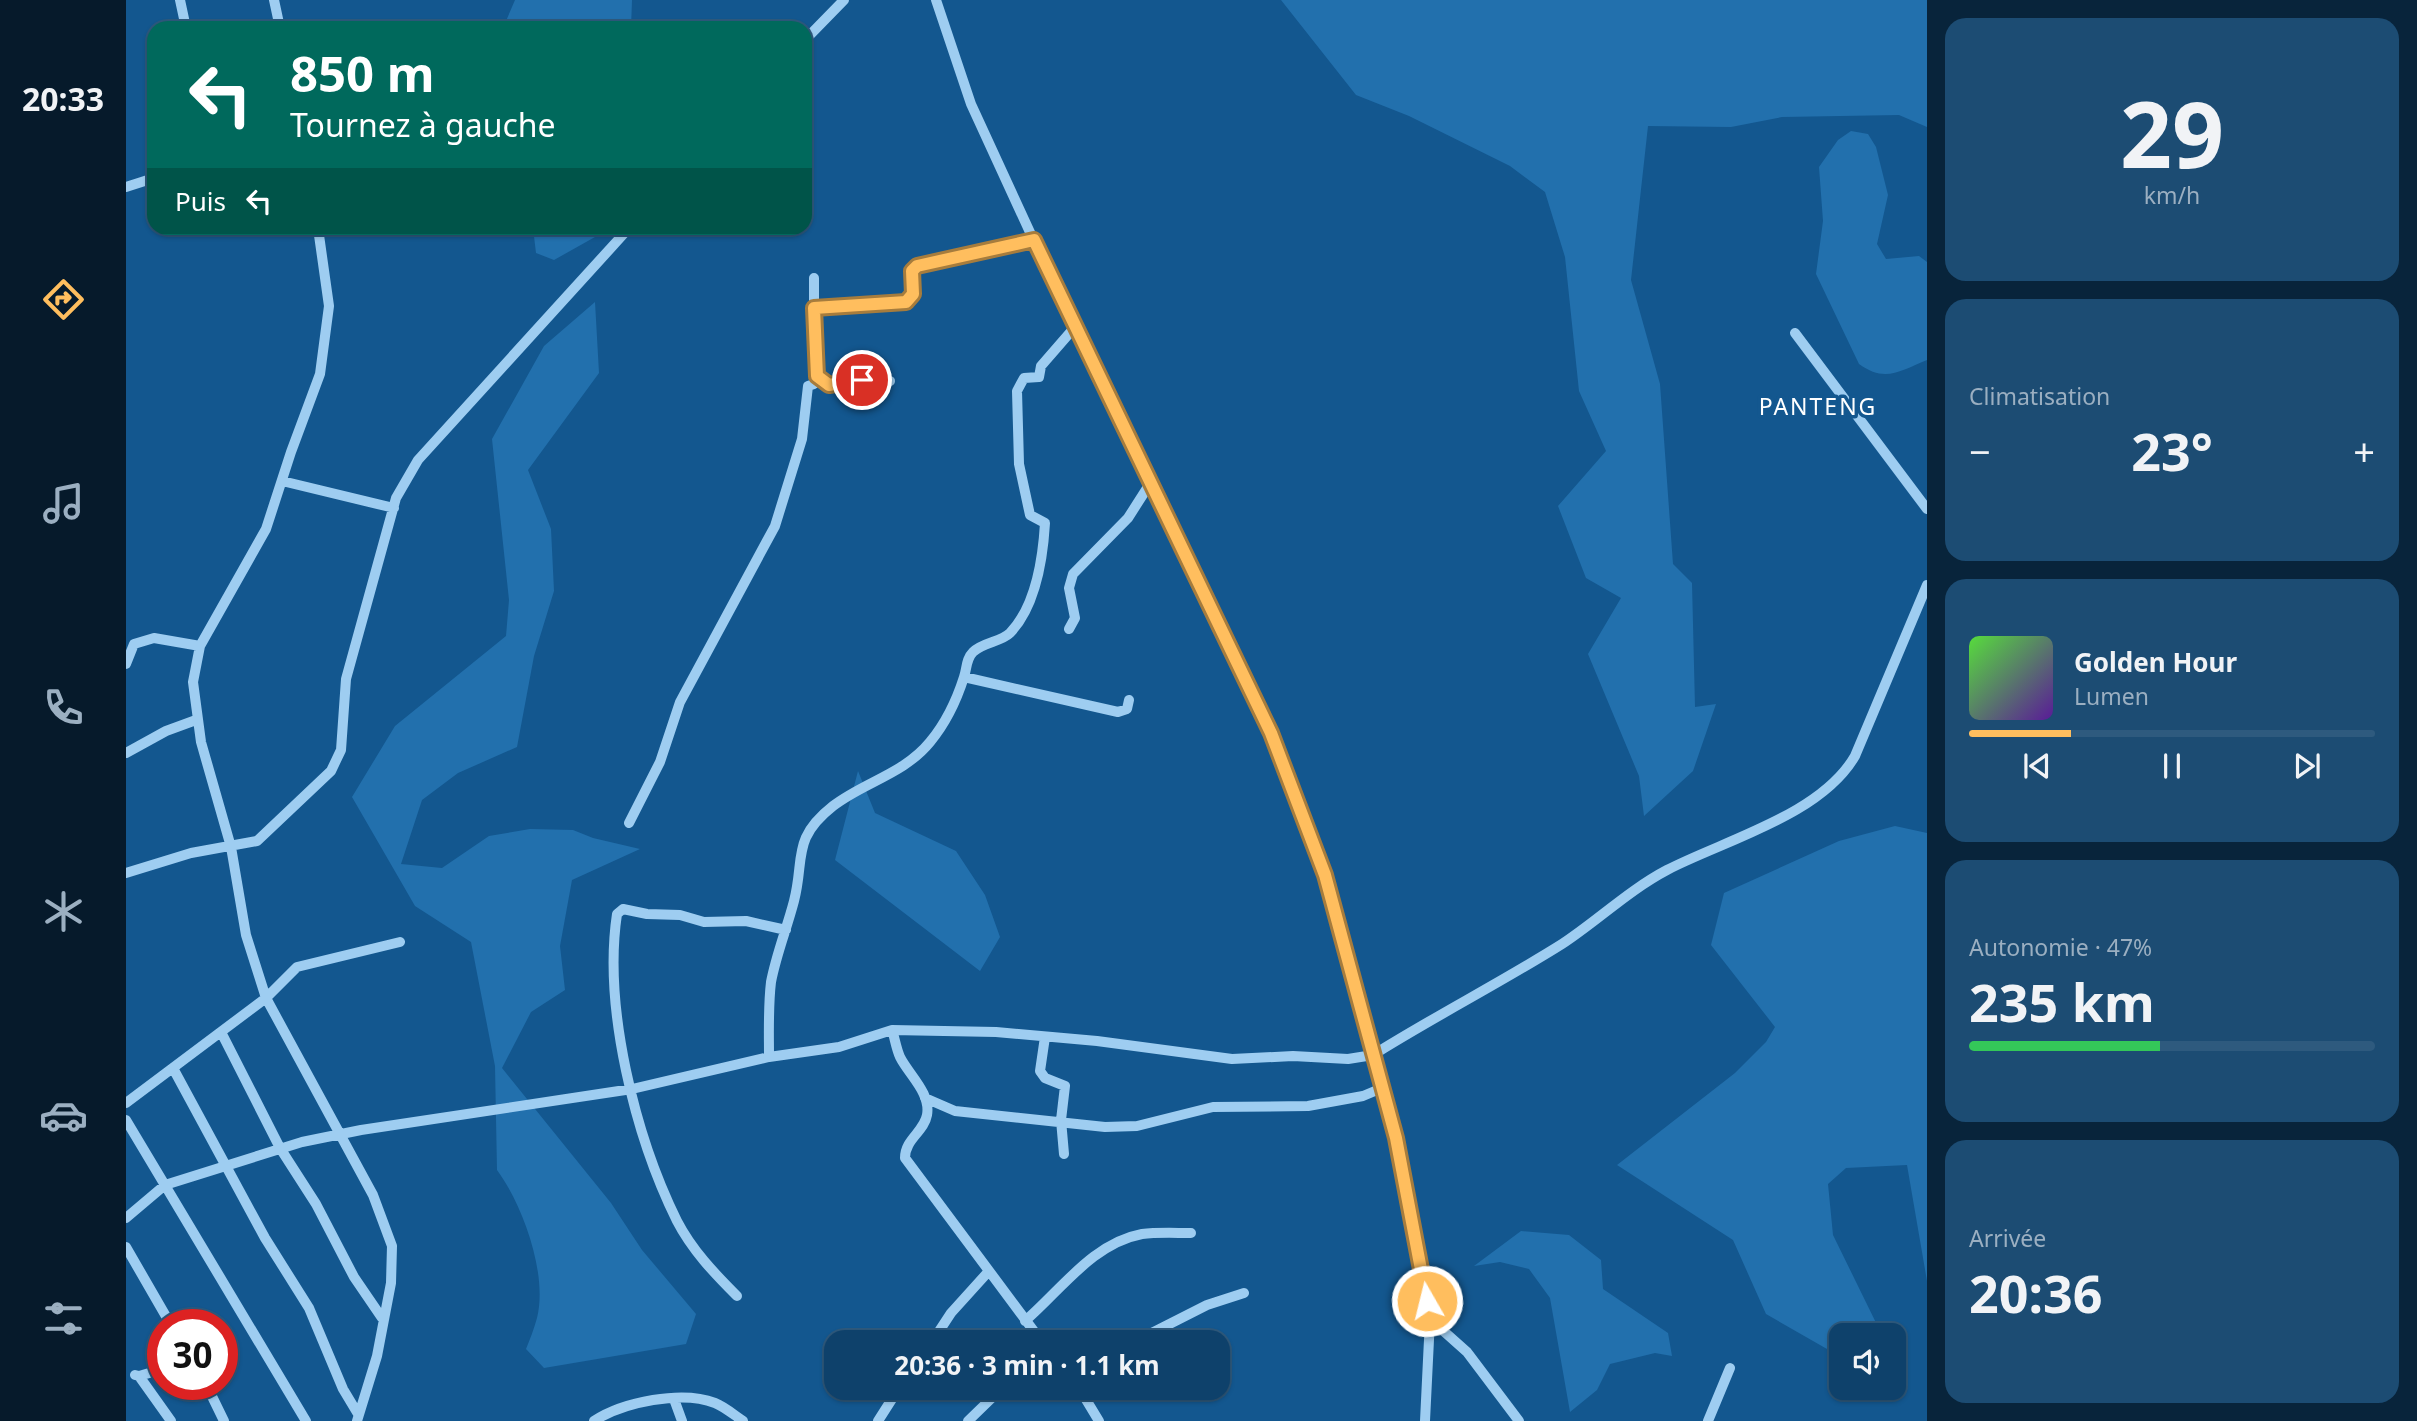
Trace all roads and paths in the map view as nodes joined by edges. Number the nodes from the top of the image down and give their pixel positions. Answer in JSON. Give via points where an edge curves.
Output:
{"nodes":[{"id":1,"x":180,"y":0,"type":"edge"},
{"id":2,"x":274,"y":0,"type":"edge"},
{"id":3,"x":844,"y":0,"type":"edge"},
{"id":4,"x":936,"y":0,"type":"edge"},
{"id":5,"x":184,"y":21,"type":"edge"},
{"id":6,"x":278,"y":21,"type":"edge"},
{"id":7,"x":812,"y":33,"type":"edge"},
{"id":8,"x":147,"y":180,"type":"edge"},
{"id":9,"x":126,"y":187,"type":"edge"},
{"id":10,"x":319,"y":235,"type":"edge"},
{"id":11,"x":623,"y":235,"type":"edge"},
{"id":12,"x":1034,"y":240,"type":"junction"},
{"id":13,"x":814,"y":278,"type":"dead end"},
{"id":14,"x":814,"y":308,"type":"junction"},
{"id":15,"x":1074,"y":328,"type":"junction"},
{"id":16,"x":1795,"y":333,"type":"dead end"},
{"id":17,"x":817,"y":376,"type":"junction"},
{"id":18,"x":890,"y":381,"type":"dead end"},
{"id":19,"x":282,"y":481,"type":"junction"},
{"id":20,"x":1151,"y":482,"type":"junction"},
{"id":21,"x":394,"y":508,"type":"junction"},
{"id":22,"x":1927,"y":509,"type":"edge"},
{"id":23,"x":1927,"y":584,"type":"edge"},
{"id":24,"x":1069,"y":629,"type":"dead end"},
{"id":25,"x":200,"y":646,"type":"junction"},
{"id":26,"x":126,"y":664,"type":"edge"},
{"id":27,"x":964,"y":677,"type":"junction"},
{"id":28,"x":1129,"y":700,"type":"dead end"},
{"id":29,"x":196,"y":720,"type":"junction"},
{"id":30,"x":126,"y":753,"type":"edge"},
{"id":31,"x":629,"y":823,"type":"dead end"},
{"id":32,"x":231,"y":847,"type":"junction"},
{"id":33,"x":126,"y":873,"type":"edge"},
{"id":34,"x":786,"y":930,"type":"junction"},
{"id":35,"x":400,"y":942,"type":"dead end"},
{"id":36,"x":265,"y":998,"type":"junction"},
{"id":37,"x":892,"y":1030,"type":"junction"},
{"id":38,"x":221,"y":1032,"type":"junction"},
{"id":39,"x":1045,"y":1037,"type":"junction"},
{"id":40,"x":1373,"y":1055,"type":"junction"},
{"id":41,"x":769,"y":1057,"type":"junction"},
{"id":42,"x":174,"y":1070,"type":"junction"},
{"id":43,"x":1382,"y":1088,"type":"junction"},
{"id":44,"x":632,"y":1089,"type":"junction"},
{"id":45,"x":925,"y":1098,"type":"junction"},
{"id":46,"x":126,"y":1103,"type":"edge"},
{"id":47,"x":126,"y":1120,"type":"edge"},
{"id":48,"x":1061,"y":1121,"type":"junction"},
{"id":49,"x":337,"y":1133,"type":"junction"},
{"id":50,"x":280,"y":1148,"type":"junction"},
{"id":51,"x":1064,"y":1154,"type":"dead end"},
{"id":52,"x":225,"y":1165,"type":"junction"},
{"id":53,"x":165,"y":1185,"type":"junction"},
{"id":54,"x":126,"y":1218,"type":"edge"},
{"id":55,"x":1191,"y":1233,"type":"dead end"},
{"id":56,"x":126,"y":1247,"type":"edge"},
{"id":57,"x":989,"y":1272,"type":"junction"},
{"id":58,"x":1244,"y":1293,"type":"dead end"},
{"id":59,"x":737,"y":1296,"type":"dead end"},
{"id":60,"x":162,"y":1309,"type":"edge"},
{"id":61,"x":382,"y":1318,"type":"junction"},
{"id":62,"x":1430,"y":1319,"type":"junction"},
{"id":63,"x":1025,"y":1321,"type":"junction"},
{"id":64,"x":940,"y":1330,"type":"edge"},
{"id":65,"x":1032,"y":1330,"type":"edge"},
{"id":66,"x":1158,"y":1330,"type":"edge"},
{"id":67,"x":1731,"y":1368,"type":"dead end"},
{"id":68,"x":147,"y":1373,"type":"edge"},
{"id":69,"x":147,"y":1389,"type":"edge"},
{"id":70,"x":674,"y":1399,"type":"junction"},
{"id":71,"x":155,"y":1400,"type":"edge"},
{"id":72,"x":214,"y":1400,"type":"edge"},
{"id":73,"x":891,"y":1400,"type":"edge"},
{"id":74,"x":990,"y":1400,"type":"edge"},
{"id":75,"x":1086,"y":1400,"type":"edge"},
{"id":76,"x":612,"y":1416,"type":"edge"},
{"id":77,"x":357,"y":1418,"type":"edge"},
{"id":78,"x":971,"y":1419,"type":"edge"},
{"id":79,"x":171,"y":1421,"type":"edge"},
{"id":80,"x":224,"y":1421,"type":"edge"},
{"id":81,"x":306,"y":1421,"type":"edge"},
{"id":82,"x":594,"y":1421,"type":"edge"},
{"id":83,"x":682,"y":1421,"type":"edge"},
{"id":84,"x":743,"y":1421,"type":"edge"},
{"id":85,"x":878,"y":1421,"type":"edge"},
{"id":86,"x":1099,"y":1421,"type":"edge"},
{"id":87,"x":1425,"y":1421,"type":"edge"},
{"id":88,"x":1519,"y":1421,"type":"edge"},
{"id":89,"x":1707,"y":1421,"type":"edge"}],
"edges":[{"from":1,"to":5,"type":"street"},
{"from":2,"to":6,"type":"street"},
{"from":3,"to":7,"type":"street"},
{"from":4,"to":12,"type":"street","via":[[971,104]]},
{"from":8,"to":9,"type":"street"},
{"from":10,"to":19,"type":"street","via":[[329,306],[320,374]]},
{"from":11,"to":21,"type":"street","via":[[418,460]]},
{"from":12,"to":14,"type":"street","via":[[917,266],[912,271],[913,294],[906,302]]},
{"from":12,"to":15,"type":"street"},
{"from":13,"to":14,"type":"street"},
{"from":14,"to":17,"type":"street"},
{"from":15,"to":20,"type":"street"},
{"from":15,"to":27,"type":"street","via":[[1041,366],[1039,377],[1024,378],[1017,391],[1022,490],[1030,515],[1045,523],[1037,581],[1010,633],[974,651]]},
{"from":16,"to":22,"type":"street"},
{"from":17,"to":18,"type":"street","via":[[829,385]]},
{"from":17,"to":31,"type":"street","via":[[808,386],[802,439],[775,526],[680,702],[660,762]]},
{"from":19,"to":21,"type":"street"},
{"from":19,"to":25,"type":"street","via":[[251,560]]},
{"from":20,"to":24,"type":"street","via":[[1128,518],[1073,574],[1069,588],[1075,618]]},
{"from":20,"to":40,"type":"street","via":[[1276,745],[1334,899]]},
{"from":21,"to":32,"type":"street","via":[[346,680],[338,760],[267,835]]},
{"from":23,"to":40,"type":"street","via":[[1856,756],[1840,778],[1749,833],[1666,871],[1530,964]]},
{"from":25,"to":26,"type":"street","via":[[145,638],[134,644]]},
{"from":25,"to":29,"type":"street","via":[[193,682]]},
{"from":27,"to":28,"type":"street","via":[[1118,712],[1126,709]]},
{"from":27,"to":34,"type":"street","via":[[942,727],[921,751],[833,806],[813,826],[800,852],[795,900]]},
{"from":29,"to":30,"type":"street"},
{"from":29,"to":32,"type":"street"},
{"from":32,"to":33,"type":"street","via":[[191,853]]},
{"from":32,"to":36,"type":"street","via":[[246,935]]},
{"from":34,"to":41,"type":"street","via":[[772,981]]},
{"from":34,"to":44,"type":"street","via":[[746,921],[704,922],[623,909],[617,914],[614,990]]},
{"from":35,"to":36,"type":"street","via":[[297,967]]},
{"from":36,"to":38,"type":"street"},
{"from":36,"to":49,"type":"street","via":[[319,1091]]},
{"from":37,"to":39,"type":"street"},
{"from":37,"to":41,"type":"street","via":[[839,1046]]},
{"from":37,"to":45,"type":"street","via":[[902,1060]]},
{"from":38,"to":42,"type":"street"},
{"from":38,"to":50,"type":"street"},
{"from":39,"to":40,"type":"street","via":[[1233,1059]]},
{"from":39,"to":48,"type":"street","via":[[1040,1071],[1045,1079],[1065,1086]]},
{"from":40,"to":43,"type":"street"},
{"from":41,"to":44,"type":"street"},
{"from":42,"to":46,"type":"street"},
{"from":42,"to":52,"type":"street"},
{"from":43,"to":48,"type":"street","via":[[1308,1106],[1213,1107],[1137,1126]]},
{"from":43,"to":62,"type":"street","via":[[1399,1150]]},
{"from":44,"to":49,"type":"street"},
{"from":44,"to":59,"type":"street","via":[[647,1145],[678,1222],[698,1255]]},
{"from":45,"to":48,"type":"street","via":[[955,1111]]},
{"from":45,"to":57,"type":"street","via":[[927,1118],[905,1148],[905,1158]]},
{"from":47,"to":53,"type":"street"},
{"from":48,"to":51,"type":"street"},
{"from":49,"to":50,"type":"street"},
{"from":49,"to":61,"type":"street","via":[[373,1195],[392,1245],[391,1283]]},
{"from":50,"to":52,"type":"street"},
{"from":50,"to":61,"type":"street"},
{"from":52,"to":53,"type":"street"},
{"from":52,"to":77,"type":"street","via":[[309,1308]]},
{"from":53,"to":54,"type":"street"},
{"from":53,"to":81,"type":"street"},
{"from":55,"to":63,"type":"street","via":[[1143,1234],[1107,1248]]},
{"from":56,"to":60,"type":"street"},
{"from":57,"to":63,"type":"street"},
{"from":57,"to":64,"type":"street"},
{"from":58,"to":66,"type":"street","via":[[1207,1304]]},
{"from":61,"to":77,"type":"street","via":[[377,1356]]},
{"from":62,"to":87,"type":"street"},
{"from":62,"to":88,"type":"street","via":[[1467,1352]]},
{"from":63,"to":65,"type":"street"},
{"from":67,"to":89,"type":"street"},
{"from":68,"to":69,"type":"street","via":[[137,1375]]},
{"from":70,"to":76,"type":"street","via":[[633,1404]]},
{"from":70,"to":83,"type":"street"},
{"from":70,"to":84,"type":"street","via":[[715,1403]]},
{"from":71,"to":79,"type":"street"},
{"from":72,"to":80,"type":"street"},
{"from":73,"to":85,"type":"street"},
{"from":74,"to":78,"type":"street"},
{"from":75,"to":86,"type":"street"},
{"from":76,"to":82,"type":"street"}]}
